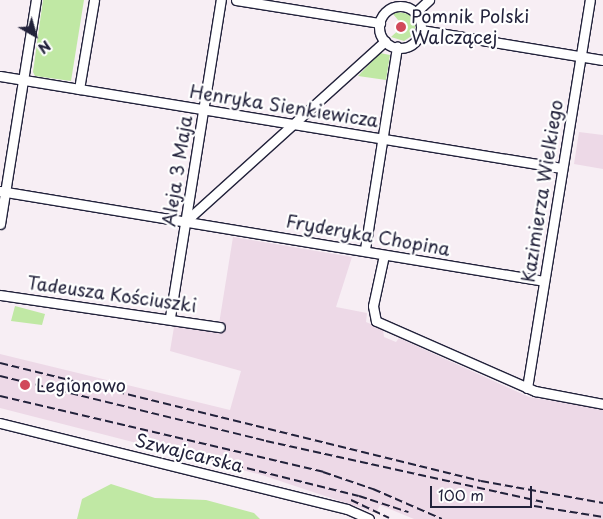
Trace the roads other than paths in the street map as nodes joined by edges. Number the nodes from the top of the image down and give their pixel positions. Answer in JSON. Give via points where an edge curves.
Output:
{"nodes":[{"id":1,"x":36,"y":0,"type":"edge"},
{"id":2,"x":94,"y":0,"type":"edge"},
{"id":3,"x":220,"y":0,"type":"edge"},
{"id":4,"x":236,"y":0,"type":"edge"},
{"id":5,"x":429,"y":0,"type":"edge"},
{"id":6,"x":590,"y":0,"type":"edge"},
{"id":7,"x":404,"y":3,"type":"edge"},
{"id":8,"x":416,"y":12,"type":"junction"},
{"id":9,"x":380,"y":23,"type":"junction"},
{"id":10,"x":421,"y":30,"type":"junction"},
{"id":11,"x":385,"y":40,"type":"junction"},
{"id":12,"x":397,"y":47,"type":"junction"},
{"id":13,"x":581,"y":56,"type":"junction"},
{"id":14,"x":603,"y":60,"type":"edge"},
{"id":15,"x":0,"y":76,"type":"edge"},
{"id":16,"x":23,"y":80,"type":"junction"},
{"id":17,"x":79,"y":89,"type":"junction"},
{"id":18,"x":203,"y":109,"type":"junction"},
{"id":19,"x":295,"y":124,"type":"junction"},
{"id":20,"x":383,"y":139,"type":"junction"},
{"id":21,"x":562,"y":168,"type":"junction"},
{"id":22,"x":3,"y":192,"type":"edge"},
{"id":23,"x":187,"y":220,"type":"junction"},
{"id":24,"x":0,"y":224,"type":"edge"},
{"id":25,"x":365,"y":249,"type":"junction"},
{"id":26,"x":384,"y":255,"type":"junction"},
{"id":27,"x":544,"y":281,"type":"junction"},
{"id":28,"x":0,"y":294,"type":"edge"},
{"id":29,"x":170,"y":317,"type":"junction"},
{"id":30,"x":220,"y":327,"type":"dead end"},
{"id":31,"x":527,"y":388,"type":"junction"},
{"id":32,"x":603,"y":404,"type":"edge"},
{"id":33,"x":0,"y":423,"type":"edge"},
{"id":34,"x":370,"y":519,"type":"edge"}],
"edges":[{"from":1,"to":16,"type":"street"},
{"from":2,"to":17,"type":"street"},
{"from":3,"to":18,"type":"street","name":"Aleja 3 Maja"},
{"from":4,"to":9,"type":"street"},
{"from":5,"to":8,"type":"street"},
{"from":6,"to":13,"type":"street","name":"Kazimierza Wielkiego"},
{"from":7,"to":8,"type":"street"},
{"from":7,"to":9,"type":"street","via":[[391,8]]},
{"from":8,"to":10,"type":"street"},
{"from":9,"to":11,"type":"street"},
{"from":10,"to":12,"type":"street","via":[[410,45]]},
{"from":10,"to":13,"type":"street"},
{"from":11,"to":12,"type":"street"},
{"from":11,"to":19,"type":"street"},
{"from":12,"to":20,"type":"street"},
{"from":13,"to":14,"type":"street"},
{"from":13,"to":21,"type":"street","name":"Kazimierza Wielkiego"},
{"from":15,"to":16,"type":"street","name":"Henryka Sienkiewicza"},
{"from":16,"to":17,"type":"street","name":"Henryka Sienkiewicza"},
{"from":16,"to":22,"type":"street"},
{"from":17,"to":18,"type":"street","name":"Henryka Sienkiewicza"},
{"from":18,"to":19,"type":"street","name":"Henryka Sienkiewicza"},
{"from":18,"to":23,"type":"street","name":"Aleja 3 Maja"},
{"from":19,"to":20,"type":"street","name":"Henryka Sienkiewicza"},
{"from":19,"to":23,"type":"street"},
{"from":20,"to":21,"type":"street","name":"Henryka Sienkiewicza"},
{"from":20,"to":25,"type":"street"},
{"from":21,"to":27,"type":"street","name":"Kazimierza Wielkiego"},
{"from":22,"to":23,"type":"street","name":"Fryderyka Chopina"},
{"from":22,"to":24,"type":"street"},
{"from":23,"to":25,"type":"street","name":"Fryderyka Chopina"},
{"from":23,"to":29,"type":"street","name":"Aleja 3 Maja"},
{"from":25,"to":26,"type":"street","name":"Fryderyka Chopina"},
{"from":26,"to":27,"type":"street","name":"Fryderyka Chopina"},
{"from":26,"to":31,"type":"street","via":[[373,306],[376,321]]},
{"from":27,"to":31,"type":"street","name":"Kazimierza Wielkiego"},
{"from":28,"to":29,"type":"street","name":"Tadeusza Kościuszki"},
{"from":29,"to":30,"type":"street","name":"Tadeusza Kościuszki"},
{"from":31,"to":32,"type":"street"},
{"from":33,"to":34,"type":"street","name":"Szwajcarska","via":[[347,509]]}]}
